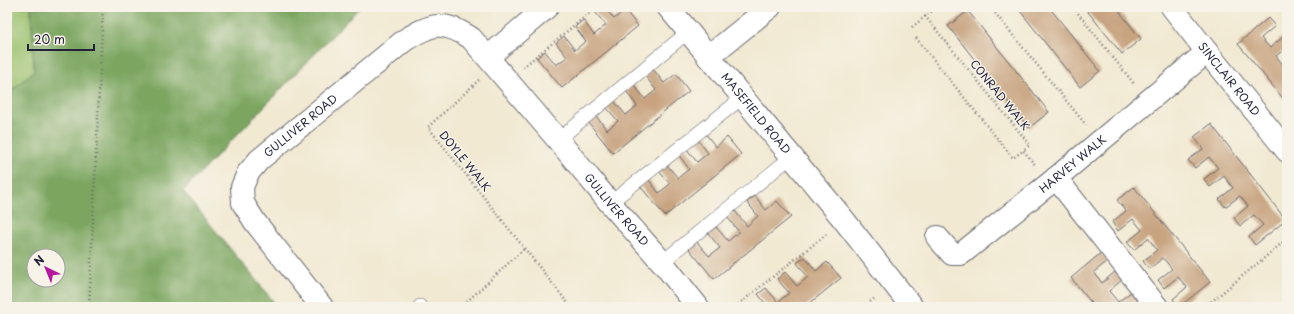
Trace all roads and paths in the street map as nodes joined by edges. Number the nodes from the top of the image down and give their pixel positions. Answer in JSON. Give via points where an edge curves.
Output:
{"nodes":[{"id":1,"x":103,"y":7,"type":"edge"},
{"id":2,"x":547,"y":7,"type":"edge"},
{"id":3,"x":597,"y":7,"type":"edge"},
{"id":4,"x":668,"y":7,"type":"edge"},
{"id":5,"x":770,"y":7,"type":"edge"},
{"id":6,"x":937,"y":7,"type":"edge"},
{"id":7,"x":990,"y":7,"type":"edge"},
{"id":8,"x":1073,"y":7,"type":"edge"},
{"id":9,"x":1172,"y":7,"type":"edge"},
{"id":10,"x":925,"y":16,"type":"junction"},
{"id":11,"x":912,"y":27,"type":"dead end"},
{"id":12,"x":688,"y":32,"type":"junction"},
{"id":13,"x":916,"y":38,"type":"dead end"},
{"id":14,"x":1207,"y":52,"type":"junction"},
{"id":15,"x":488,"y":57,"type":"junction"},
{"id":16,"x":708,"y":57,"type":"junction"},
{"id":17,"x":518,"y":63,"type":"dead end"},
{"id":18,"x":480,"y":80,"type":"dead end"},
{"id":19,"x":742,"y":98,"type":"junction"},
{"id":20,"x":1148,"y":101,"type":"junction"},
{"id":21,"x":558,"y":140,"type":"junction"},
{"id":22,"x":1099,"y":142,"type":"junction"},
{"id":23,"x":1024,"y":150,"type":"junction"},
{"id":24,"x":1287,"y":151,"type":"edge"},
{"id":25,"x":791,"y":156,"type":"junction"},
{"id":26,"x":1053,"y":180,"type":"junction"},
{"id":27,"x":610,"y":203,"type":"junction"},
{"id":28,"x":844,"y":220,"type":"junction"},
{"id":29,"x":937,"y":237,"type":"dead end"},
{"id":30,"x":1287,"y":239,"type":"edge"},
{"id":31,"x":525,"y":248,"type":"junction"},
{"id":32,"x":662,"y":262,"type":"junction"},
{"id":33,"x":89,"y":307,"type":"edge"},
{"id":34,"x":322,"y":307,"type":"edge"},
{"id":35,"x":461,"y":307,"type":"edge"},
{"id":36,"x":571,"y":307,"type":"edge"},
{"id":37,"x":698,"y":307,"type":"edge"},
{"id":38,"x":735,"y":307,"type":"edge"},
{"id":39,"x":912,"y":307,"type":"edge"},
{"id":40,"x":1157,"y":307,"type":"edge"},
{"id":41,"x":1205,"y":307,"type":"edge"}],
"edges":[{"from":1,"to":33,"type":"path"},
{"from":2,"to":15,"type":"street"},
{"from":3,"to":17,"type":"path","via":[[522,68]]},
{"from":4,"to":12,"type":"street","name":"MASEFIELD ROAD"},
{"from":5,"to":16,"type":"street"},
{"from":6,"to":10,"type":"path"},
{"from":7,"to":22,"type":"path"},
{"from":8,"to":20,"type":"path"},
{"from":9,"to":14,"type":"street","name":"SINCLAIR ROAD"},
{"from":10,"to":11,"type":"path"},
{"from":10,"to":23,"type":"path","name":"CONRAD WALK","via":[[1030,145]]},
{"from":12,"to":16,"type":"street","name":"MASEFIELD ROAD"},
{"from":12,"to":21,"type":"lane"},
{"from":13,"to":23,"type":"path","via":[[1013,158]]},
{"from":14,"to":20,"type":"street","name":"HARVEY WALK"},
{"from":14,"to":24,"type":"street","name":"SINCLAIR ROAD"},
{"from":15,"to":21,"type":"street","name":"GULLIVER ROAD"},
{"from":15,"to":34,"type":"street","name":"GULLIVER ROAD","via":[[471,38],[456,29],[440,25],[423,29],[405,40],[259,160],[248,173],[242,187],[243,204]]},
{"from":16,"to":19,"type":"street","name":"MASEFIELD ROAD"},
{"from":18,"to":31,"type":"path","name":"DOYLE WALK","via":[[428,127]]},
{"from":19,"to":25,"type":"street","name":"MASEFIELD ROAD"},
{"from":19,"to":27,"type":"lane"},
{"from":20,"to":22,"type":"street","name":"HARVEY WALK"},
{"from":21,"to":27,"type":"street","name":"GULLIVER ROAD"},
{"from":22,"to":26,"type":"street","name":"HARVEY WALK"},
{"from":23,"to":26,"type":"path"},
{"from":25,"to":28,"type":"street","name":"MASEFIELD ROAD"},
{"from":25,"to":32,"type":"lane"},
{"from":26,"to":29,"type":"street","name":"HARVEY WALK","via":[[961,254],[952,254]]},
{"from":26,"to":40,"type":"street"},
{"from":27,"to":32,"type":"street","name":"GULLIVER ROAD"},
{"from":28,"to":38,"type":"path"},
{"from":28,"to":39,"type":"street","name":"MASEFIELD ROAD"},
{"from":30,"to":41,"type":"path"},
{"from":31,"to":35,"type":"path"},
{"from":31,"to":36,"type":"path","name":"DOYLE WALK"},
{"from":32,"to":37,"type":"street","name":"GULLIVER ROAD"}]}
